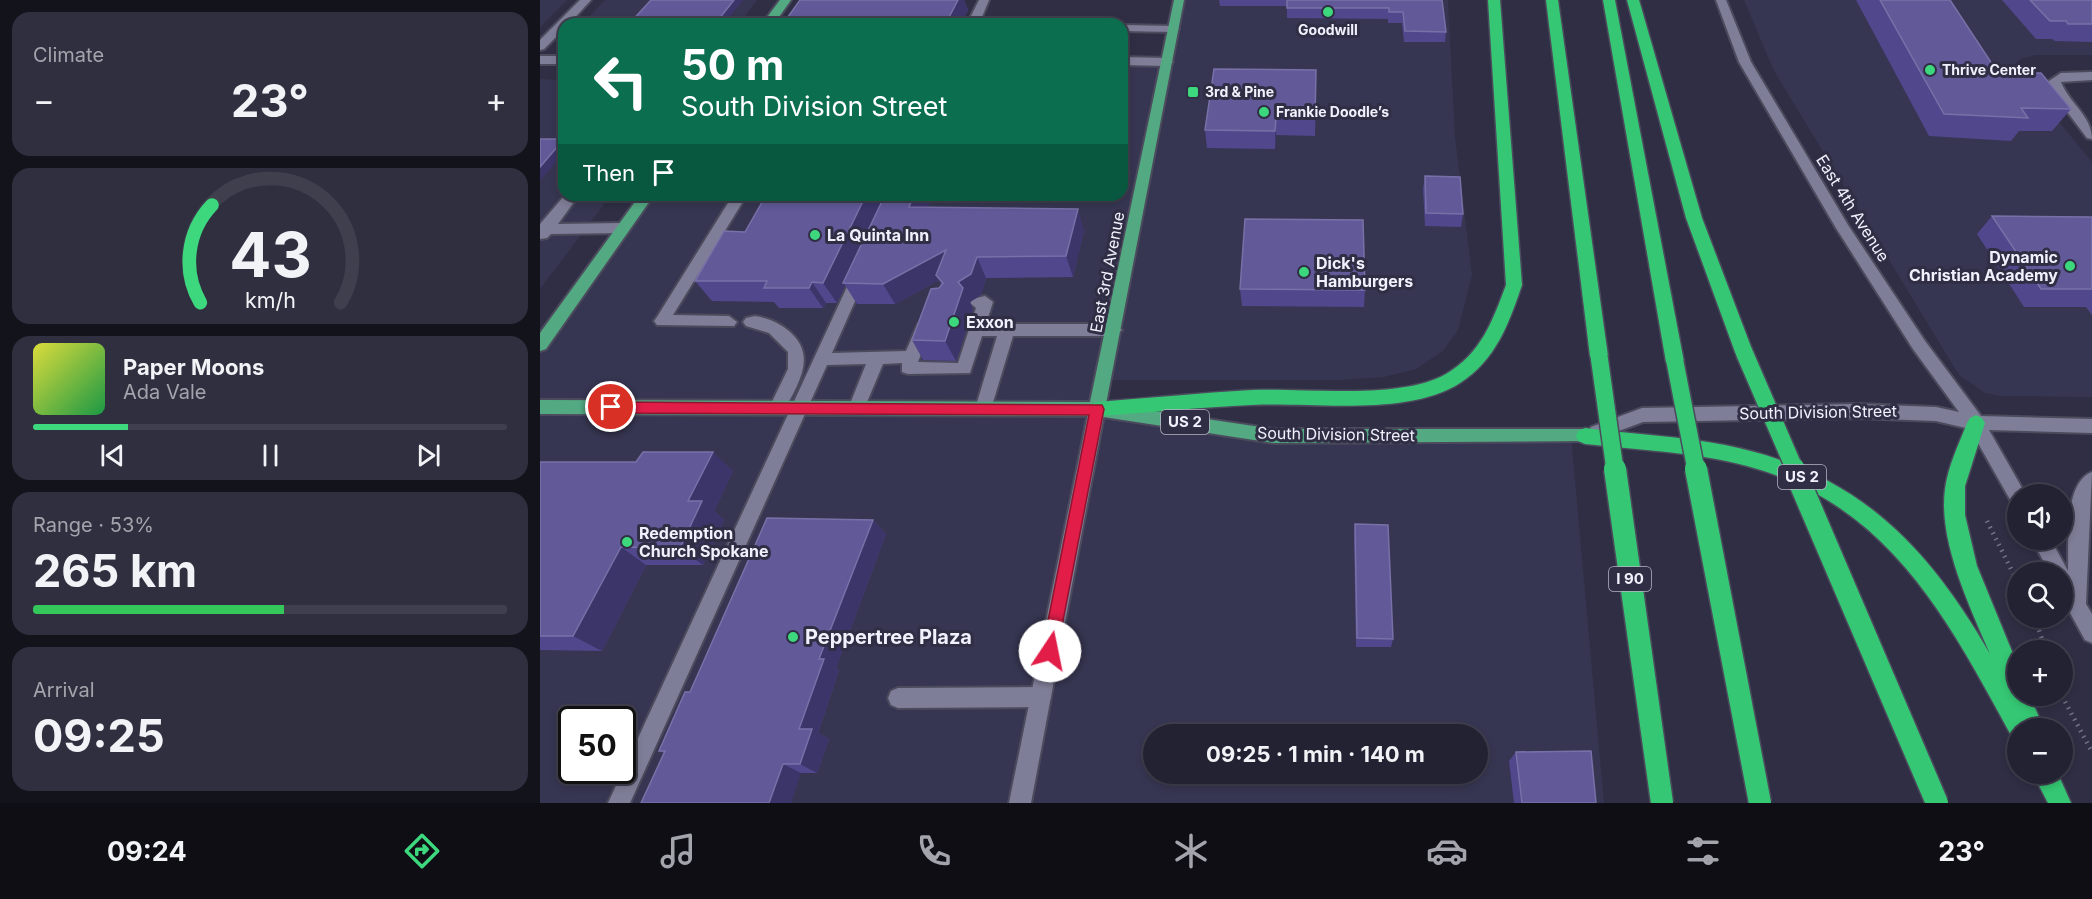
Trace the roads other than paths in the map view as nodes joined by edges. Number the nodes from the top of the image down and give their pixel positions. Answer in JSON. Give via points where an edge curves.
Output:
{"nodes":[{"id":1,"x":586,"y":0,"type":"edge"},
{"id":2,"x":786,"y":0,"type":"edge"},
{"id":3,"x":984,"y":0,"type":"edge"},
{"id":4,"x":1179,"y":0,"type":"edge"},
{"id":5,"x":1494,"y":0,"type":"edge"},
{"id":6,"x":1552,"y":0,"type":"edge"},
{"id":7,"x":1609,"y":0,"type":"edge"},
{"id":8,"x":1633,"y":0,"type":"edge"},
{"id":9,"x":1721,"y":0,"type":"edge"},
{"id":10,"x":568,"y":18,"type":"edge"},
{"id":11,"x":772,"y":18,"type":"edge"},
{"id":12,"x":976,"y":18,"type":"edge"},
{"id":13,"x":1128,"y":28,"type":"edge"},
{"id":14,"x":558,"y":29,"type":"edge"},
{"id":15,"x":1173,"y":29,"type":"junction"},
{"id":16,"x":540,"y":47,"type":"edge"},
{"id":17,"x":540,"y":60,"type":"edge"},
{"id":18,"x":558,"y":60,"type":"edge"},
{"id":19,"x":1128,"y":62,"type":"edge"},
{"id":20,"x":1167,"y":62,"type":"junction"},
{"id":21,"x":2092,"y":76,"type":"edge"},
{"id":22,"x":2092,"y":135,"type":"edge"},
{"id":23,"x":567,"y":201,"type":"edge"},
{"id":24,"x":643,"y":201,"type":"edge"},
{"id":25,"x":736,"y":201,"type":"edge"},
{"id":26,"x":623,"y":228,"type":"junction"},
{"id":27,"x":542,"y":232,"type":"edge"},
{"id":28,"x":868,"y":256,"type":"edge"},
{"id":29,"x":978,"y":303,"type":"dead end"},
{"id":30,"x":930,"y":312,"type":"edge"},
{"id":31,"x":729,"y":322,"type":"dead end"},
{"id":32,"x":751,"y":322,"type":"dead end"},
{"id":33,"x":1007,"y":330,"type":"junction"},
{"id":34,"x":1114,"y":330,"type":"junction"},
{"id":35,"x":971,"y":338,"type":"junction"},
{"id":36,"x":540,"y":345,"type":"edge"},
{"id":37,"x":920,"y":347,"type":"junction"},
{"id":38,"x":877,"y":358,"type":"junction"},
{"id":39,"x":822,"y":359,"type":"junction"},
{"id":40,"x":540,"y":407,"type":"edge"},
{"id":41,"x":777,"y":408,"type":"junction"},
{"id":42,"x":799,"y":409,"type":"junction"},
{"id":43,"x":856,"y":409,"type":"junction"},
{"id":44,"x":983,"y":409,"type":"junction"},
{"id":45,"x":1097,"y":409,"type":"junction"},
{"id":46,"x":1976,"y":423,"type":"junction"},
{"id":47,"x":2092,"y":426,"type":"edge"},
{"id":48,"x":1584,"y":436,"type":"junction"},
{"id":49,"x":2092,"y":480,"type":"edge"},
{"id":50,"x":2011,"y":484,"type":"edge"},
{"id":51,"x":2073,"y":596,"type":"edge"},
{"id":52,"x":2077,"y":603,"type":"junction"},
{"id":53,"x":2092,"y":633,"type":"edge"},
{"id":54,"x":2007,"y":667,"type":"edge"},
{"id":55,"x":1041,"y":697,"type":"junction"},
{"id":56,"x":898,"y":698,"type":"dead end"},
{"id":57,"x":2014,"y":718,"type":"edge"},
{"id":58,"x":2052,"y":784,"type":"edge"},
{"id":59,"x":2061,"y":802,"type":"edge"},
{"id":60,"x":619,"y":803,"type":"edge"},
{"id":61,"x":1020,"y":803,"type":"edge"},
{"id":62,"x":1662,"y":803,"type":"edge"},
{"id":63,"x":1760,"y":803,"type":"edge"},
{"id":64,"x":1937,"y":803,"type":"edge"}],
"edges":[{"from":1,"to":10,"type":"street"},
{"from":2,"to":11,"type":"main road"},
{"from":3,"to":12,"type":"street"},
{"from":4,"to":15,"type":"main road","name":"East 3rd Avenue"},
{"from":5,"to":45,"type":"highway","via":[[1514,285],[1495,340],[1482,357],[1424,392],[1391,397],[1275,397]]},
{"from":6,"to":62,"type":"highway","number":"I 90","bridge":true},
{"from":7,"to":63,"type":"highway","bridge":true},
{"from":8,"to":64,"type":"highway","bridge":true,"via":[[1694,218],[1744,352]]},
{"from":9,"to":46,"type":"street","name":"East 4th Avenue","via":[[1745,62],[1843,228],[1919,345]]},
{"from":13,"to":15,"type":"street"},
{"from":14,"to":16,"type":"street"},
{"from":15,"to":20,"type":"main road","name":"East 3rd Avenue"},
{"from":17,"to":18,"type":"street"},
{"from":19,"to":20,"type":"street"},
{"from":20,"to":34,"type":"main road","name":"East 3rd Avenue"},
{"from":21,"to":22,"type":"street","via":[[2061,77],[2055,81],[2059,93]]},
{"from":23,"to":27,"type":"street"},
{"from":24,"to":26,"type":"main road"},
{"from":25,"to":31,"type":"street","via":[[662,321]]},
{"from":26,"to":27,"type":"street"},
{"from":26,"to":36,"type":"main road"},
{"from":28,"to":39,"type":"street"},
{"from":29,"to":35,"type":"street","via":[[985,302]]},
{"from":30,"to":37,"type":"street"},
{"from":32,"to":41,"type":"street","via":[[776,329],[793,343],[799,355],[798,366]]},
{"from":33,"to":34,"type":"street"},
{"from":33,"to":35,"type":"street"},
{"from":33,"to":44,"type":"street"},
{"from":34,"to":45,"type":"main road","name":"East 3rd Avenue"},
{"from":35,"to":37,"type":"street","via":[[964,369],[908,368]]},
{"from":37,"to":38,"type":"street"},
{"from":38,"to":39,"type":"street"},
{"from":38,"to":43,"type":"street"},
{"from":39,"to":42,"type":"street"},
{"from":40,"to":41,"type":"main road","name":"South Division Street","number":"US 2"},
{"from":41,"to":42,"type":"main road","name":"South Division Street","number":"US 2"},
{"from":42,"to":43,"type":"main road","name":"South Division Street","number":"US 2"},
{"from":42,"to":60,"type":"street"},
{"from":43,"to":44,"type":"main road","name":"South Division Street","number":"US 2"},
{"from":44,"to":45,"type":"main road","name":"South Division Street","number":"US 2"},
{"from":45,"to":48,"type":"main road","name":"South Division Street","number":"US 2","via":[[1273,436]]},
{"from":45,"to":55,"type":"street"},
{"from":46,"to":47,"type":"street","name":"South Division Street"},
{"from":46,"to":48,"type":"street","name":"South Division Street","via":[[1901,411],[1642,415]]},
{"from":46,"to":50,"type":"street","name":"East 4th Avenue"},
{"from":46,"to":54,"type":"highway","via":[[1954,491],[1955,524]]},
{"from":48,"to":57,"type":"highway","number":"US 2","via":[[1704,451],[1767,464],[1810,480],[1855,504],[1911,554],[1962,626]]},
{"from":49,"to":52,"type":"street","via":[[2080,499]]},
{"from":51,"to":52,"type":"street"},
{"from":52,"to":53,"type":"street"},
{"from":55,"to":56,"type":"street"},
{"from":55,"to":61,"type":"street"},
{"from":58,"to":59,"type":"highway"}]}
